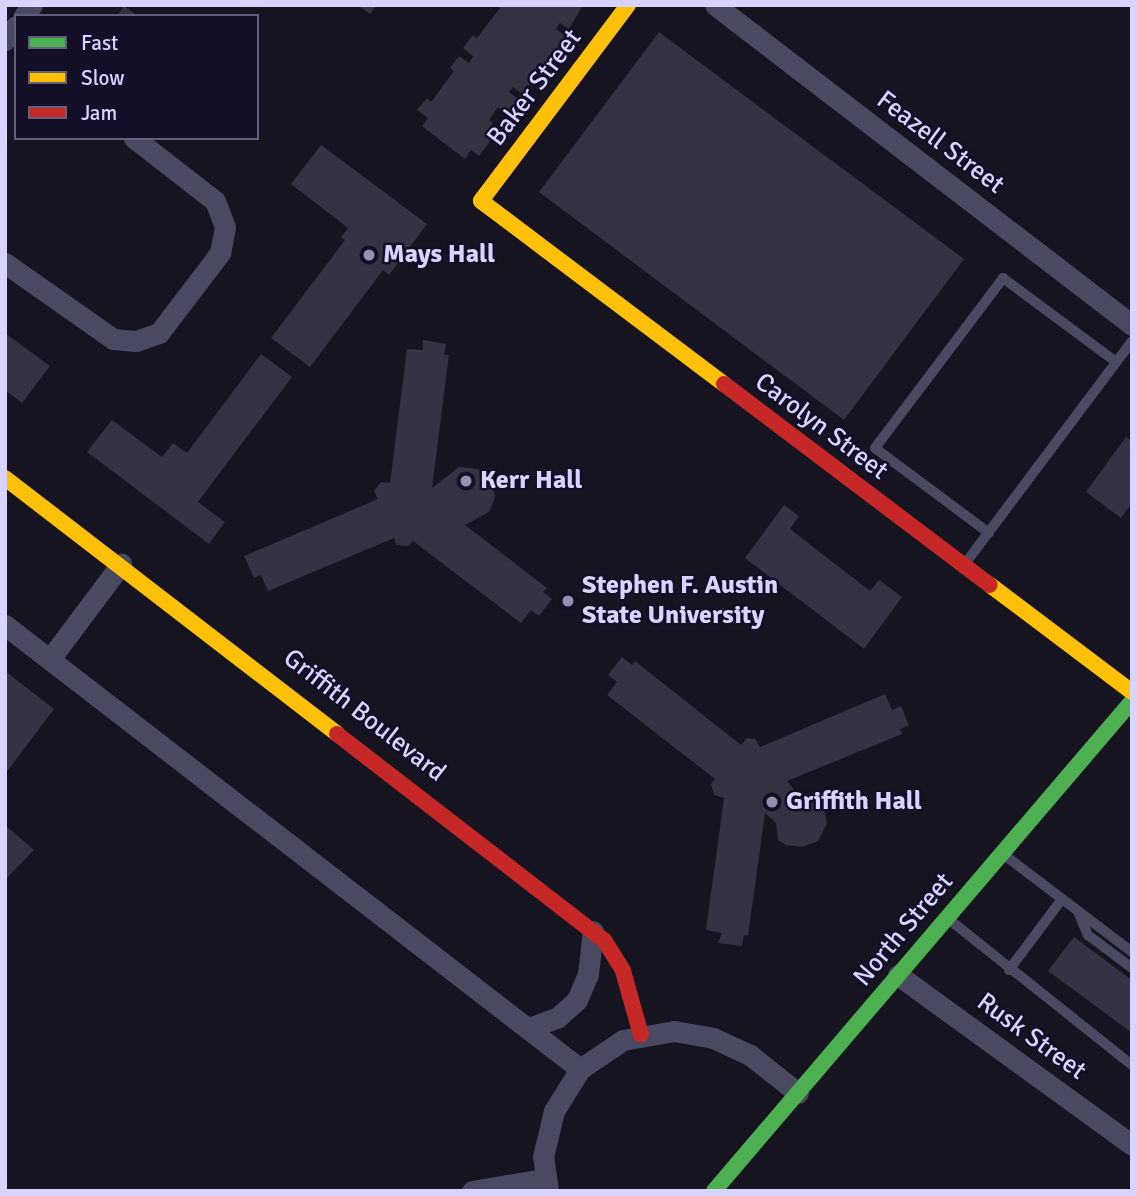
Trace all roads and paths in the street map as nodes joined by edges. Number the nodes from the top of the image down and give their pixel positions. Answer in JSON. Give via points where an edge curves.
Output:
{"nodes":[{"id":1,"x":628,"y":5,"type":"edge"},
{"id":2,"x":715,"y":5,"type":"edge"},
{"id":3,"x":137,"y":140,"type":"edge"},
{"id":4,"x":481,"y":201,"type":"joint"},
{"id":5,"x":5,"y":263,"type":"edge"},
{"id":6,"x":1132,"y":325,"type":"edge"},
{"id":7,"x":1132,"y":341,"type":"edge"},
{"id":8,"x":1116,"y":362,"type":"junction"},
{"id":9,"x":5,"y":478,"type":"edge"},
{"id":10,"x":989,"y":533,"type":"junction"},
{"id":11,"x":121,"y":564,"type":"junction"},
{"id":12,"x":964,"y":565,"type":"junction"},
{"id":13,"x":5,"y":625,"type":"edge"},
{"id":14,"x":50,"y":659,"type":"junction"},
{"id":15,"x":1132,"y":692,"type":"edge"},
{"id":16,"x":1132,"y":701,"type":"edge"},
{"id":17,"x":1002,"y":853,"type":"junction"},
{"id":18,"x":1062,"y":899,"type":"junction"},
{"id":19,"x":1078,"y":911,"type":"junction"},
{"id":20,"x":947,"y":917,"type":"junction"},
{"id":21,"x":593,"y":931,"type":"junction"},
{"id":22,"x":1132,"y":952,"type":"edge"},
{"id":23,"x":1132,"y":968,"type":"edge"},
{"id":24,"x":1009,"y":970,"type":"junction"},
{"id":25,"x":898,"y":975,"type":"junction"},
{"id":26,"x":529,"y":1028,"type":"junction"},
{"id":27,"x":641,"y":1035,"type":"junction"},
{"id":28,"x":1132,"y":1065,"type":"edge"},
{"id":29,"x":580,"y":1069,"type":"junction"},
{"id":30,"x":798,"y":1093,"type":"junction"},
{"id":31,"x":1132,"y":1145,"type":"edge"},
{"id":32,"x":546,"y":1185,"type":"edge"},
{"id":33,"x":472,"y":1191,"type":"edge"},
{"id":34,"x":714,"y":1191,"type":"edge"}],
"edges":[{"from":1,"to":4,"type":"street","name":"Baker Street"},
{"from":2,"to":6,"type":"street","name":"Feazell Street"},
{"from":3,"to":5,"type":"street","via":[[215,201],[225,227],[216,261],[159,333],[136,341],[113,339]]},
{"from":4,"to":12,"type":"street","name":"Carolyn Street"},
{"from":7,"to":8,"type":"lane"},
{"from":8,"to":10,"type":"lane"},
{"from":8,"to":10,"type":"lane","via":[[1003,278],[875,448]]},
{"from":9,"to":11,"type":"street","name":"Griffith Boulevard"},
{"from":10,"to":12,"type":"lane"},
{"from":11,"to":14,"type":"street"},
{"from":11,"to":21,"type":"street","name":"Griffith Boulevard"},
{"from":12,"to":15,"type":"street","name":"Carolyn Street"},
{"from":13,"to":14,"type":"street"},
{"from":14,"to":26,"type":"street"},
{"from":16,"to":17,"type":"street","name":"North Street"},
{"from":17,"to":18,"type":"lane"},
{"from":17,"to":20,"type":"street","name":"North Street"},
{"from":18,"to":19,"type":"lane"},
{"from":18,"to":24,"type":"lane"},
{"from":19,"to":22,"type":"lane"},
{"from":19,"to":23,"type":"lane","via":[[1088,935]]},
{"from":20,"to":24,"type":"lane"},
{"from":20,"to":25,"type":"street","name":"North Street"},
{"from":21,"to":26,"type":"street","via":[[588,974],[577,1000],[557,1018]]},
{"from":21,"to":27,"type":"street","name":"Griffith Boulevard","via":[[619,961]]},
{"from":24,"to":28,"type":"lane"},
{"from":25,"to":30,"type":"street","name":"North Street"},
{"from":25,"to":31,"type":"street","name":"Rusk Street"},
{"from":26,"to":29,"type":"street"},
{"from":27,"to":29,"type":"street","via":[[605,1050]]},
{"from":27,"to":30,"type":"street","via":[[674,1031],[713,1038],[750,1055]]},
{"from":29,"to":32,"type":"street","via":[[548,1131]]},
{"from":30,"to":34,"type":"street","name":"North Street"},
{"from":32,"to":33,"type":"street"}]}
